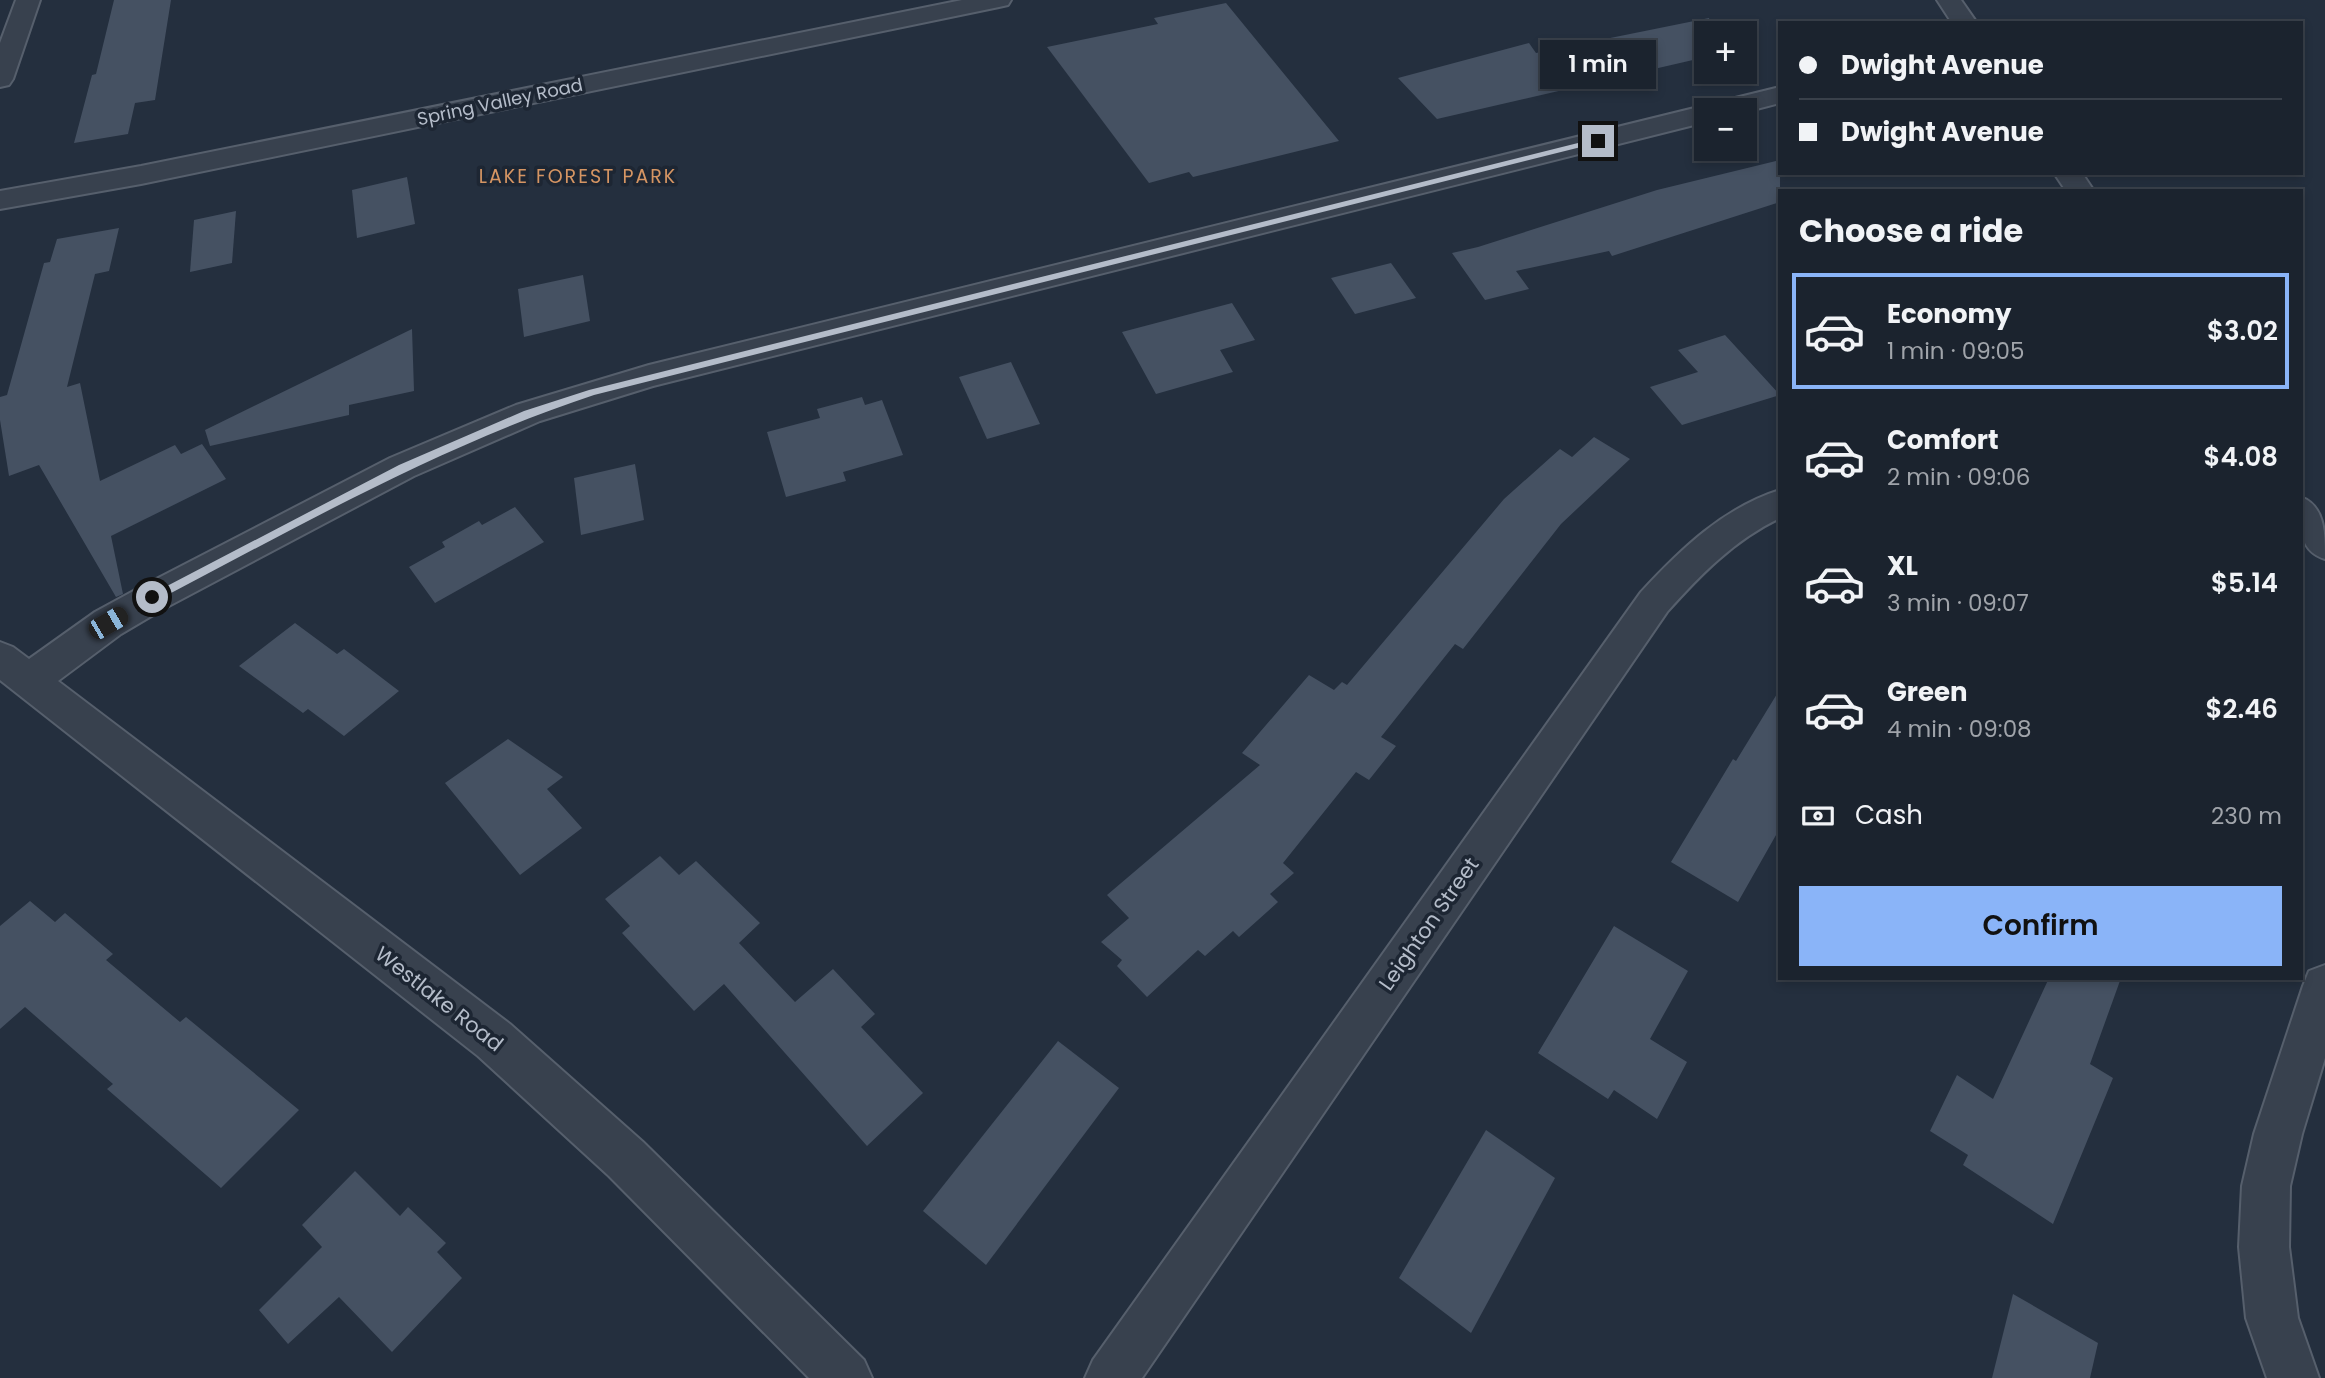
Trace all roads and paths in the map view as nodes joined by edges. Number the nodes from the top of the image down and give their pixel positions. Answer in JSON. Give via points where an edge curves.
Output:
{"nodes":[{"id":1,"x":28,"y":0,"type":"edge"},
{"id":2,"x":999,"y":0,"type":"edge"},
{"id":3,"x":1949,"y":0,"type":"edge"},
{"id":4,"x":1964,"y":21,"type":"edge"},
{"id":5,"x":0,"y":79,"type":"edge"},
{"id":6,"x":1778,"y":96,"type":"edge"},
{"id":7,"x":1757,"y":101,"type":"edge"},
{"id":8,"x":1694,"y":117,"type":"edge"},
{"id":9,"x":0,"y":200,"type":"edge"},
{"id":10,"x":1778,"y":504,"type":"edge"},
{"id":11,"x":2303,"y":513,"type":"edge"},
{"id":12,"x":2325,"y":545,"type":"edge"},
{"id":13,"x":14,"y":670,"type":"edge"},
{"id":14,"x":2325,"y":986,"type":"edge"},
{"id":15,"x":846,"y":1378,"type":"edge"},
{"id":16,"x":1111,"y":1378,"type":"edge"},
{"id":17,"x":2293,"y":1378,"type":"edge"}],
"edges":[{"from":1,"to":5,"type":"street"},
{"from":2,"to":9,"type":"street","name":"Spring Valley Road"},
{"from":3,"to":4,"type":"street"},
{"from":6,"to":7,"type":"street"},
{"from":8,"to":13,"type":"street","via":[[649,376],[528,413],[402,467]]},
{"from":10,"to":16,"type":"street","name":"Leighton Street","via":[[1726,531],[1654,602]]},
{"from":11,"to":12,"type":"street"},
{"from":13,"to":15,"type":"street","name":"Westlake Road","via":[[494,1040],[626,1159]]},
{"from":14,"to":17,"type":"street","via":[[2266,1186],[2264,1247],[2272,1318]]}]}
